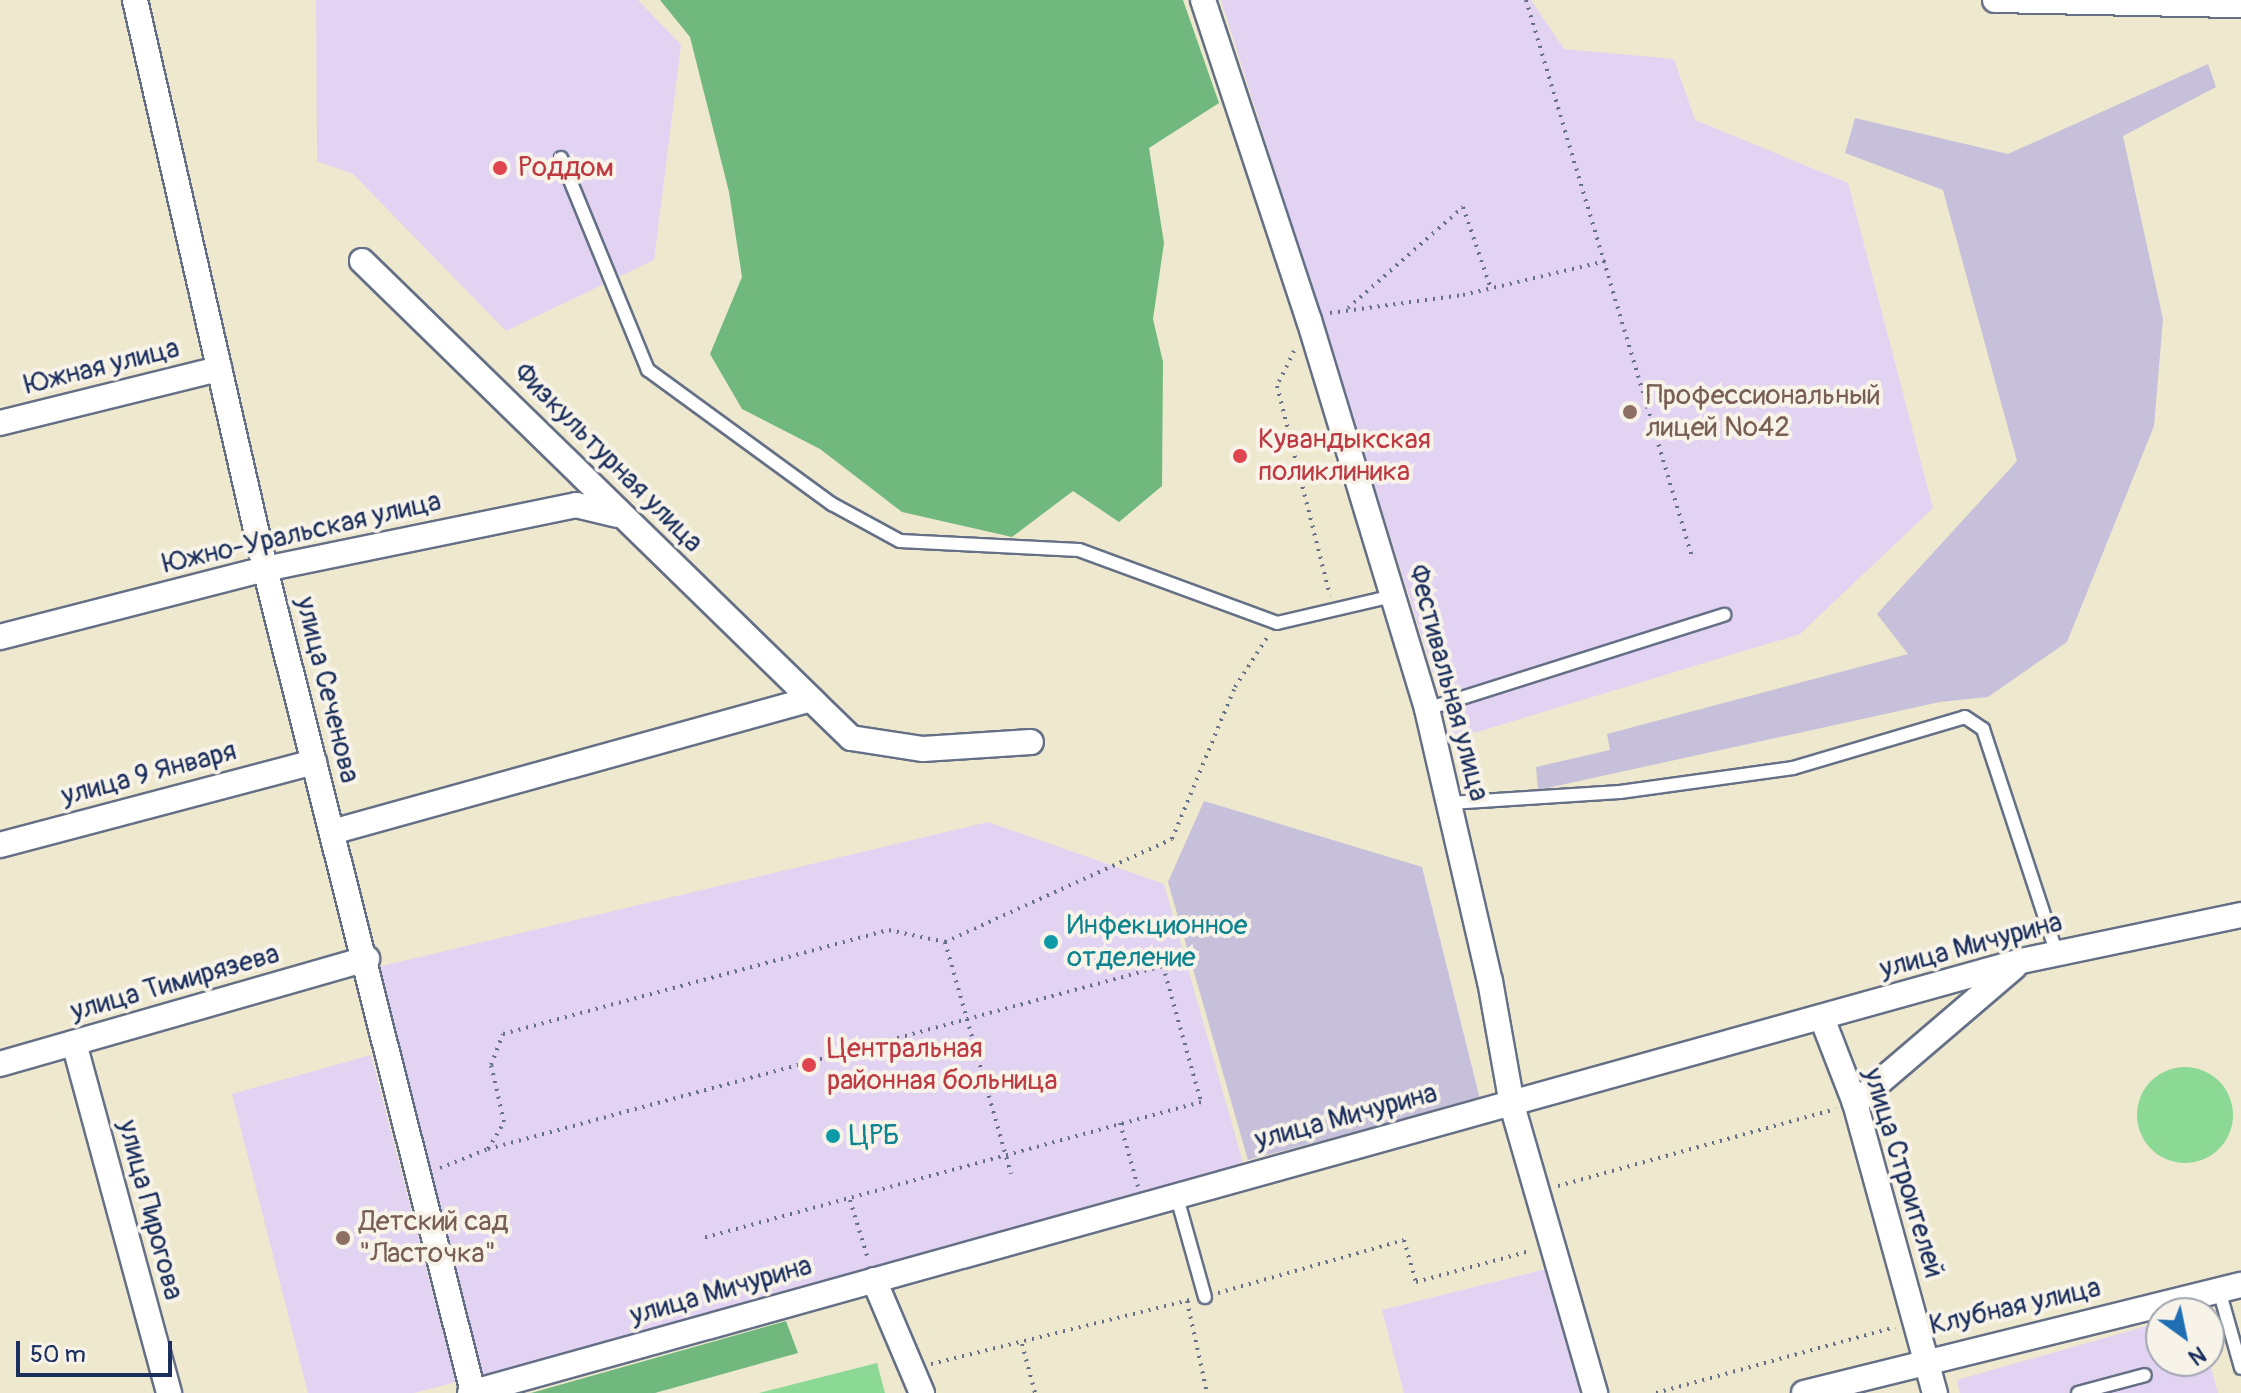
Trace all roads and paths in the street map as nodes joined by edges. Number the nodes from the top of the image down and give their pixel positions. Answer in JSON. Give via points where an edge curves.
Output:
{"nodes":[{"id":1,"x":135,"y":0,"type":"edge"},
{"id":2,"x":1203,"y":0,"type":"edge"},
{"id":3,"x":1526,"y":0,"type":"edge"},
{"id":4,"x":1995,"y":0,"type":"edge"},
{"id":5,"x":2241,"y":5,"type":"edge"},
{"id":6,"x":561,"y":158,"type":"dead end"},
{"id":7,"x":362,"y":261,"type":"dead end"},
{"id":8,"x":1606,"y":261,"type":"junction"},
{"id":9,"x":1490,"y":286,"type":"junction"},
{"id":10,"x":1348,"y":308,"type":"junction"},
{"id":11,"x":1309,"y":320,"type":"junction"},
{"id":12,"x":219,"y":369,"type":"junction"},
{"id":13,"x":0,"y":423,"type":"edge"},
{"id":14,"x":618,"y":515,"type":"junction"},
{"id":15,"x":1692,"y":557,"type":"dead end"},
{"id":16,"x":265,"y":569,"type":"junction"},
{"id":17,"x":1393,"y":596,"type":"junction"},
{"id":18,"x":1333,"y":606,"type":"junction"},
{"id":19,"x":1724,"y":615,"type":"dead end"},
{"id":20,"x":1277,"y":623,"type":"junction"},
{"id":21,"x":0,"y":637,"type":"edge"},
{"id":22,"x":808,"y":700,"type":"junction"},
{"id":23,"x":1427,"y":709,"type":"junction"},
{"id":24,"x":1031,"y":742,"type":"dead end"},
{"id":25,"x":314,"y":762,"type":"junction"},
{"id":26,"x":1450,"y":803,"type":"junction"},
{"id":27,"x":332,"y":832,"type":"junction"},
{"id":28,"x":0,"y":845,"type":"edge"},
{"id":29,"x":2241,"y":915,"type":"edge"},
{"id":30,"x":945,"y":942,"type":"junction"},
{"id":31,"x":2057,"y":954,"type":"junction"},
{"id":32,"x":367,"y":959,"type":"junction"},
{"id":33,"x":2021,"y":961,"type":"junction"},
{"id":34,"x":1822,"y":1018,"type":"junction"},
{"id":35,"x":968,"y":1020,"type":"junction"},
{"id":36,"x":74,"y":1043,"type":"junction"},
{"id":37,"x":0,"y":1064,"type":"edge"},
{"id":38,"x":1855,"y":1103,"type":"junction"},
{"id":39,"x":1512,"y":1105,"type":"junction"},
{"id":40,"x":1120,"y":1123,"type":"junction"},
{"id":41,"x":488,"y":1149,"type":"junction"},
{"id":42,"x":1006,"y":1155,"type":"junction"},
{"id":43,"x":1011,"y":1174,"type":"dead end"},
{"id":44,"x":419,"y":1176,"type":"junction"},
{"id":45,"x":1537,"y":1192,"type":"junction"},
{"id":46,"x":1176,"y":1194,"type":"junction"},
{"id":47,"x":850,"y":1200,"type":"junction"},
{"id":48,"x":1142,"y":1204,"type":"junction"},
{"id":49,"x":703,"y":1238,"type":"dead end"},
{"id":50,"x":1552,"y":1245,"type":"junction"},
{"id":51,"x":874,"y":1280,"type":"junction"},
{"id":52,"x":2230,"y":1288,"type":"edge"},
{"id":53,"x":1205,"y":1297,"type":"junction"},
{"id":54,"x":1187,"y":1301,"type":"junction"},
{"id":55,"x":1916,"y":1322,"type":"junction"},
{"id":56,"x":1022,"y":1344,"type":"junction"},
{"id":57,"x":1927,"y":1359,"type":"junction"},
{"id":58,"x":915,"y":1368,"type":"junction"},
{"id":59,"x":2241,"y":1368,"type":"edge"},
{"id":60,"x":2145,"y":1375,"type":"dead end"},
{"id":61,"x":169,"y":1393,"type":"edge"},
{"id":62,"x":472,"y":1393,"type":"edge"},
{"id":63,"x":922,"y":1393,"type":"edge"},
{"id":64,"x":1035,"y":1393,"type":"edge"},
{"id":65,"x":1207,"y":1393,"type":"edge"},
{"id":66,"x":1595,"y":1393,"type":"edge"},
{"id":67,"x":1656,"y":1393,"type":"edge"},
{"id":68,"x":1804,"y":1393,"type":"edge"},
{"id":69,"x":1935,"y":1393,"type":"edge"},
{"id":70,"x":2078,"y":1393,"type":"edge"}],
"edges":[{"from":1,"to":12,"type":"street","name":"улица Сеченова"},
{"from":2,"to":11,"type":"street","name":"Фестивальная улица"},
{"from":3,"to":8,"type":"path"},
{"from":4,"to":5,"type":"street"},
{"from":6,"to":20,"type":"lane","via":[[648,370],[832,504],[900,541],[1079,550]]},
{"from":7,"to":14,"type":"street","name":"Физкультурная улица","via":[[476,368]]},
{"from":8,"to":9,"type":"path"},
{"from":8,"to":15,"type":"path"},
{"from":9,"to":10,"type":"path","via":[[1463,295]]},
{"from":9,"to":10,"type":"path","via":[[1463,207]]},
{"from":10,"to":11,"type":"path"},
{"from":11,"to":17,"type":"street","name":"Фестивальная улица"},
{"from":11,"to":18,"type":"path","via":[[1277,386]]},
{"from":12,"to":13,"type":"street","name":"Южная улица"},
{"from":12,"to":16,"type":"street","name":"улица Сеченова"},
{"from":14,"to":16,"type":"street","name":"Южно-Уральская улица","via":[[576,505]]},
{"from":14,"to":22,"type":"street","name":"Физкультурная улица"},
{"from":16,"to":21,"type":"street","name":"Южно-Уральская улица"},
{"from":16,"to":25,"type":"street","name":"улица Сеченова"},
{"from":17,"to":18,"type":"lane"},
{"from":17,"to":23,"type":"street","name":"Фестивальная улица"},
{"from":18,"to":20,"type":"lane"},
{"from":19,"to":23,"type":"lane"},
{"from":20,"to":30,"type":"path","via":[[1235,687],[1172,839]]},
{"from":22,"to":24,"type":"street","name":"Физкультурная улица","via":[[851,738],[923,749]]},
{"from":22,"to":27,"type":"street"},
{"from":23,"to":26,"type":"street","name":"Фестивальная улица"},
{"from":25,"to":27,"type":"street","name":"улица Сеченова"},
{"from":25,"to":28,"type":"street","name":"улица 9 Января"},
{"from":26,"to":31,"type":"lane","via":[[1620,792],[1793,768],[1965,717],[1983,729]]},
{"from":26,"to":39,"type":"street","name":"Фестивальная улица"},
{"from":27,"to":32,"type":"street","name":"улица Сеченова"},
{"from":29,"to":31,"type":"street","name":"улица Мичурина"},
{"from":30,"to":35,"type":"path"},
{"from":30,"to":41,"type":"path","via":[[889,930],[503,1034],[491,1065],[504,1122]]},
{"from":31,"to":33,"type":"street","name":"улица Мичурина"},
{"from":32,"to":36,"type":"street","name":"улица Тимирязева"},
{"from":32,"to":44,"type":"street","name":"улица Сеченова"},
{"from":33,"to":34,"type":"street","name":"улица Мичурина"},
{"from":33,"to":38,"type":"street"},
{"from":34,"to":38,"type":"street","name":"улица Строителей"},
{"from":34,"to":39,"type":"street","name":"улица Мичурина"},
{"from":35,"to":40,"type":"path","via":[[1163,966],[1201,1102]]},
{"from":35,"to":41,"type":"path"},
{"from":35,"to":42,"type":"path"},
{"from":36,"to":37,"type":"street","name":"улица Тимирязева"},
{"from":36,"to":61,"type":"street","name":"улица Пирогова"},
{"from":38,"to":45,"type":"path"},
{"from":38,"to":55,"type":"street","name":"улица Строителей"},
{"from":39,"to":45,"type":"street","name":"Фестивальная улица"},
{"from":39,"to":46,"type":"street","name":"улица Мичурина"},
{"from":40,"to":42,"type":"path"},
{"from":40,"to":48,"type":"path"},
{"from":41,"to":44,"type":"path"},
{"from":42,"to":43,"type":"path"},
{"from":42,"to":47,"type":"path"},
{"from":44,"to":62,"type":"street","name":"улица Сеченова"},
{"from":45,"to":50,"type":"street","name":"Фестивальная улица"},
{"from":46,"to":48,"type":"street","name":"улица Мичурина"},
{"from":46,"to":53,"type":"lane"},
{"from":47,"to":49,"type":"path"},
{"from":47,"to":51,"type":"path"},
{"from":48,"to":51,"type":"street","name":"улица Мичурина"},
{"from":50,"to":53,"type":"path","via":[[1416,1282],[1404,1240]]},
{"from":50,"to":66,"type":"street","name":"Фестивальная улица"},
{"from":51,"to":58,"type":"street"},
{"from":51,"to":62,"type":"street","name":"улица Мичурина"},
{"from":52,"to":57,"type":"street","name":"Клубная улица"},
{"from":52,"to":59,"type":"lane"},
{"from":53,"to":54,"type":"path"},
{"from":54,"to":56,"type":"path"},
{"from":54,"to":65,"type":"path"},
{"from":55,"to":57,"type":"street","name":"улица Строителей"},
{"from":55,"to":67,"type":"path"},
{"from":56,"to":58,"type":"path"},
{"from":56,"to":64,"type":"path"},
{"from":57,"to":68,"type":"street","name":"Клубная улица"},
{"from":57,"to":69,"type":"street","name":"улица Строителей"},
{"from":58,"to":63,"type":"street"},
{"from":60,"to":70,"type":"lane"}]}
